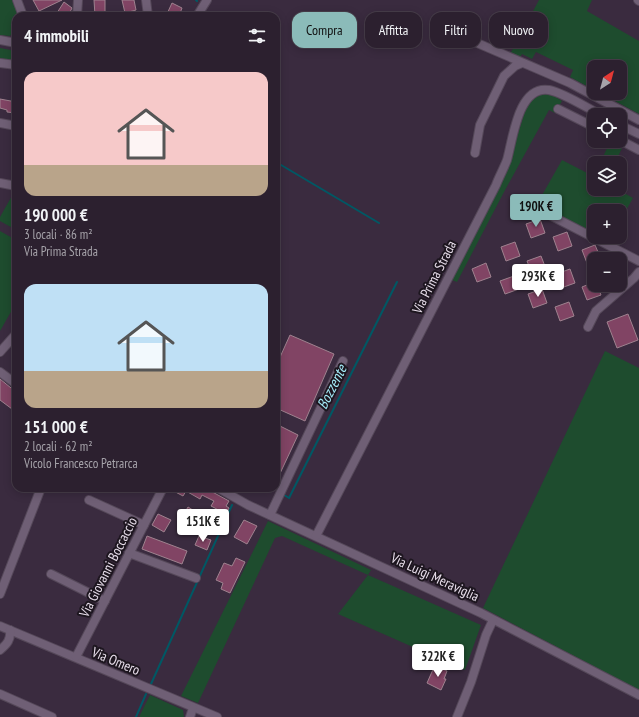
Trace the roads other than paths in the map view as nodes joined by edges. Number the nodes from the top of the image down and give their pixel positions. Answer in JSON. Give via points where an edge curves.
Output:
{"nodes":[{"id":1,"x":17,"y":0,"type":"edge"},
{"id":2,"x":78,"y":0,"type":"edge"},
{"id":3,"x":146,"y":0,"type":"edge"},
{"id":4,"x":207,"y":0,"type":"edge"},
{"id":5,"x":22,"y":12,"type":"edge"},
{"id":6,"x":77,"y":12,"type":"edge"},
{"id":7,"x":148,"y":12,"type":"edge"},
{"id":8,"x":200,"y":12,"type":"edge"},
{"id":9,"x":0,"y":40,"type":"edge"},
{"id":10,"x":12,"y":42,"type":"edge"},
{"id":11,"x":481,"y":45,"type":"edge"},
{"id":12,"x":0,"y":62,"type":"edge"},
{"id":13,"x":522,"y":63,"type":"junction"},
{"id":14,"x":12,"y":64,"type":"edge"},
{"id":15,"x":608,"y":103,"type":"junction"},
{"id":16,"x":558,"y":108,"type":"dead end"},
{"id":17,"x":587,"y":108,"type":"edge"},
{"id":18,"x":605,"y":108,"type":"edge"},
{"id":19,"x":639,"y":120,"type":"edge"},
{"id":20,"x":0,"y":123,"type":"edge"},
{"id":21,"x":587,"y":123,"type":"edge"},
{"id":22,"x":12,"y":125,"type":"edge"},
{"id":23,"x":627,"y":128,"type":"edge"},
{"id":24,"x":639,"y":134,"type":"edge"},
{"id":25,"x":627,"y":144,"type":"edge"},
{"id":26,"x":639,"y":150,"type":"edge"},
{"id":27,"x":475,"y":153,"type":"dead end"},
{"id":28,"x":0,"y":183,"type":"edge"},
{"id":29,"x":12,"y":185,"type":"edge"},
{"id":30,"x":536,"y":208,"type":"dead end"},
{"id":31,"x":639,"y":261,"type":"edge"},
{"id":32,"x":639,"y":272,"type":"edge"},
{"id":33,"x":588,"y":327,"type":"dead end"},
{"id":34,"x":12,"y":338,"type":"edge"},
{"id":35,"x":0,"y":352,"type":"edge"},
{"id":36,"x":343,"y":361,"type":"dead end"},
{"id":37,"x":0,"y":372,"type":"edge"},
{"id":38,"x":12,"y":381,"type":"edge"},
{"id":39,"x":39,"y":492,"type":"edge"},
{"id":40,"x":161,"y":492,"type":"edge"},
{"id":41,"x":225,"y":492,"type":"edge"},
{"id":42,"x":89,"y":500,"type":"dead end"},
{"id":43,"x":270,"y":514,"type":"junction"},
{"id":44,"x":144,"y":525,"type":"junction"},
{"id":45,"x":316,"y":536,"type":"junction"},
{"id":46,"x":129,"y":553,"type":"junction"},
{"id":47,"x":51,"y":574,"type":"dead end"},
{"id":48,"x":196,"y":578,"type":"dead end"},
{"id":49,"x":0,"y":594,"type":"edge"},
{"id":50,"x":105,"y":600,"type":"junction"},
{"id":51,"x":493,"y":620,"type":"junction"},
{"id":52,"x":4,"y":628,"type":"edge"},
{"id":53,"x":0,"y":650,"type":"edge"},
{"id":54,"x":76,"y":657,"type":"junction"},
{"id":55,"x":0,"y":694,"type":"edge"},
{"id":56,"x":639,"y":695,"type":"edge"},
{"id":57,"x":193,"y":708,"type":"junction"},
{"id":58,"x":52,"y":717,"type":"edge"},
{"id":59,"x":190,"y":717,"type":"edge"},
{"id":60,"x":217,"y":717,"type":"edge"},
{"id":61,"x":457,"y":717,"type":"edge"}],
"edges":[{"from":1,"to":5,"type":"street"},
{"from":2,"to":6,"type":"street"},
{"from":3,"to":7,"type":"street"},
{"from":4,"to":8,"type":"street"},
{"from":9,"to":10,"type":"street"},
{"from":11,"to":13,"type":"street"},
{"from":12,"to":14,"type":"street"},
{"from":13,"to":15,"type":"street","via":[[570,83]]},
{"from":13,"to":27,"type":"street","via":[[504,76],[480,125]]},
{"from":15,"to":18,"type":"street"},
{"from":15,"to":19,"type":"street"},
{"from":16,"to":21,"type":"street"},
{"from":17,"to":45,"type":"street","name":"Via Prima Strada","via":[[548,90],[541,90],[528,98],[520,114],[507,161],[496,185]]},
{"from":20,"to":22,"type":"street"},
{"from":23,"to":24,"type":"street"},
{"from":25,"to":26,"type":"street"},
{"from":28,"to":29,"type":"street"},
{"from":30,"to":31,"type":"street"},
{"from":32,"to":33,"type":"street","via":[[596,311]]},
{"from":34,"to":35,"type":"street"},
{"from":36,"to":43,"type":"street"},
{"from":37,"to":38,"type":"street"},
{"from":39,"to":49,"type":"street"},
{"from":40,"to":44,"type":"street","name":"Via Giovanni Boccaccio"},
{"from":41,"to":43,"type":"street","name":"Via Luigi Meraviglia"},
{"from":42,"to":44,"type":"street"},
{"from":43,"to":45,"type":"street","name":"Via Luigi Meraviglia"},
{"from":44,"to":46,"type":"street","name":"Via Giovanni Boccaccio"},
{"from":45,"to":51,"type":"street","name":"Via Luigi Meraviglia"},
{"from":46,"to":48,"type":"street"},
{"from":46,"to":50,"type":"street","name":"Via Giovanni Boccaccio"},
{"from":47,"to":50,"type":"street"},
{"from":50,"to":54,"type":"street","name":"Via Giovanni Boccaccio"},
{"from":51,"to":56,"type":"street","name":"Via Luigi Meraviglia"},
{"from":51,"to":61,"type":"street"},
{"from":52,"to":53,"type":"street","via":[[11,636],[8,644]]},
{"from":52,"to":54,"type":"street","name":"Via Omero"},
{"from":54,"to":57,"type":"street","name":"Via Omero"},
{"from":55,"to":58,"type":"street"},
{"from":57,"to":59,"type":"street"},
{"from":57,"to":60,"type":"street","name":"Via Omero"}]}
